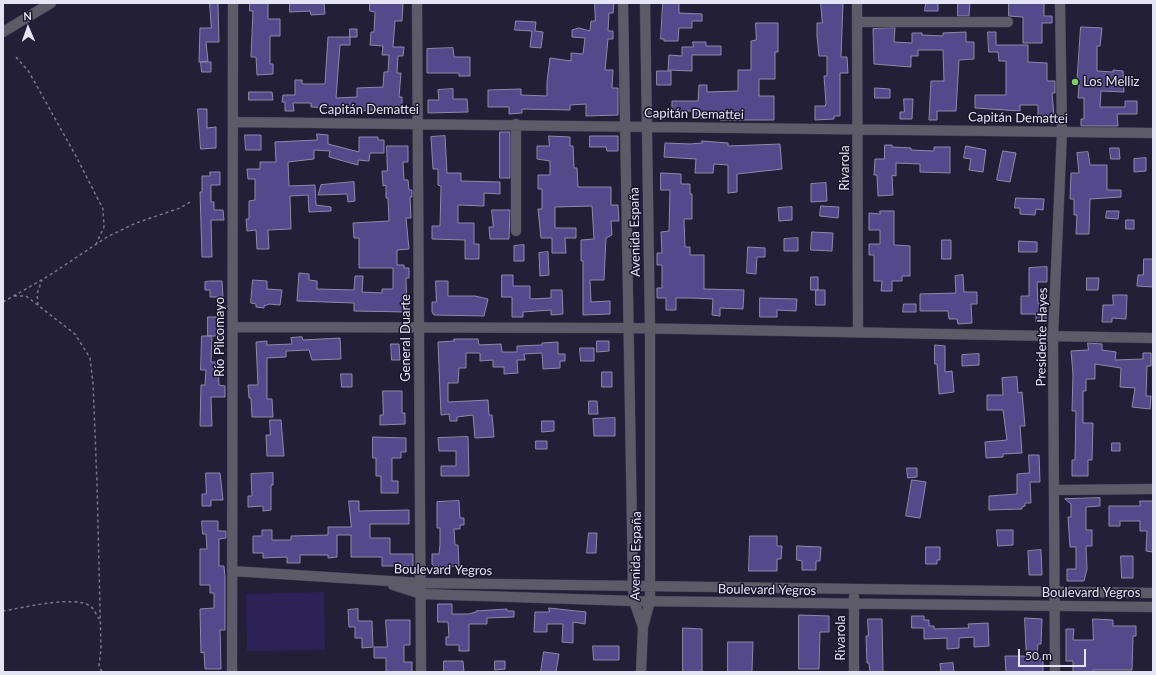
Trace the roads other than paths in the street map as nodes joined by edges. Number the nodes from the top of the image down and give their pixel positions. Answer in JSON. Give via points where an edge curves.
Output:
{"nodes":[{"id":1,"x":51,"y":3,"type":"edge"},
{"id":2,"x":233,"y":3,"type":"edge"},
{"id":3,"x":417,"y":3,"type":"edge"},
{"id":4,"x":623,"y":3,"type":"edge"},
{"id":5,"x":645,"y":3,"type":"edge"},
{"id":6,"x":857,"y":3,"type":"edge"},
{"id":7,"x":1060,"y":3,"type":"edge"},
{"id":8,"x":857,"y":22,"type":"junction"},
{"id":9,"x":1008,"y":22,"type":"dead end"},
{"id":10,"x":3,"y":32,"type":"edge"},
{"id":11,"x":234,"y":122,"type":"junction"},
{"id":12,"x":418,"y":123,"type":"junction"},
{"id":13,"x":516,"y":124,"type":"junction"},
{"id":14,"x":625,"y":126,"type":"junction"},
{"id":15,"x":647,"y":126,"type":"junction"},
{"id":16,"x":858,"y":129,"type":"junction"},
{"id":17,"x":1062,"y":132,"type":"junction"},
{"id":18,"x":1153,"y":133,"type":"edge"},
{"id":19,"x":516,"y":231,"type":"dead end"},
{"id":20,"x":419,"y":326,"type":"junction"},
{"id":21,"x":233,"y":327,"type":"junction"},
{"id":22,"x":629,"y":328,"type":"junction"},
{"id":23,"x":650,"y":328,"type":"junction"},
{"id":24,"x":858,"y":332,"type":"junction"},
{"id":25,"x":1053,"y":336,"type":"junction"},
{"id":26,"x":1153,"y":338,"type":"edge"},
{"id":27,"x":1153,"y":489,"type":"edge"},
{"id":28,"x":1055,"y":490,"type":"junction"},
{"id":29,"x":232,"y":571,"type":"junction"},
{"id":30,"x":384,"y":581,"type":"junction"},
{"id":31,"x":421,"y":583,"type":"junction"},
{"id":32,"x":632,"y":586,"type":"junction"},
{"id":33,"x":650,"y":586,"type":"junction"},
{"id":34,"x":854,"y":589,"type":"junction"},
{"id":35,"x":1056,"y":592,"type":"junction"},
{"id":36,"x":1153,"y":593,"type":"edge"},
{"id":37,"x":421,"y":594,"type":"junction"},
{"id":38,"x":634,"y":601,"type":"junction"},
{"id":39,"x":650,"y":601,"type":"junction"},
{"id":40,"x":854,"y":604,"type":"junction"},
{"id":41,"x":1056,"y":606,"type":"junction"},
{"id":42,"x":1153,"y":607,"type":"edge"},
{"id":43,"x":643,"y":627,"type":"junction"},
{"id":44,"x":232,"y":672,"type":"edge"},
{"id":45,"x":421,"y":672,"type":"edge"},
{"id":46,"x":641,"y":672,"type":"edge"},
{"id":47,"x":854,"y":672,"type":"edge"},
{"id":48,"x":1055,"y":672,"type":"edge"}],
"edges":[{"from":1,"to":10,"type":"street"},
{"from":2,"to":11,"type":"street","name":"Río Pilcomayo"},
{"from":3,"to":12,"type":"street","name":"General Duarte"},
{"from":4,"to":14,"type":"street","name":"Avenida España"},
{"from":5,"to":15,"type":"street","name":"Avenida España"},
{"from":6,"to":8,"type":"street","name":"Rivarola"},
{"from":7,"to":17,"type":"street","name":"Presidente Hayes"},
{"from":8,"to":9,"type":"street"},
{"from":8,"to":16,"type":"street","name":"Rivarola"},
{"from":11,"to":12,"type":"street","name":"Capitán Demattei"},
{"from":11,"to":21,"type":"street","name":"Río Pilcomayo"},
{"from":12,"to":13,"type":"street","name":"Capitán Demattei"},
{"from":12,"to":20,"type":"street","name":"General Duarte"},
{"from":13,"to":14,"type":"street","name":"Capitán Demattei"},
{"from":13,"to":19,"type":"street"},
{"from":14,"to":15,"type":"street","name":"Capitán Demattei"},
{"from":14,"to":22,"type":"street","name":"Avenida España"},
{"from":15,"to":16,"type":"street","name":"Capitán Demattei"},
{"from":15,"to":23,"type":"street","name":"Avenida España"},
{"from":16,"to":17,"type":"street","name":"Capitán Demattei"},
{"from":16,"to":24,"type":"street","name":"Rivarola"},
{"from":17,"to":18,"type":"street","name":"Capitán Demattei"},
{"from":17,"to":25,"type":"street","name":"Presidente Hayes"},
{"from":20,"to":21,"type":"street"},
{"from":20,"to":22,"type":"street"},
{"from":20,"to":31,"type":"street","name":"General Duarte"},
{"from":21,"to":29,"type":"street","name":"Río Pilcomayo"},
{"from":22,"to":23,"type":"street"},
{"from":22,"to":32,"type":"street","name":"Avenida España"},
{"from":23,"to":24,"type":"street"},
{"from":23,"to":33,"type":"street","name":"Avenida España"},
{"from":24,"to":25,"type":"street"},
{"from":25,"to":26,"type":"street"},
{"from":25,"to":28,"type":"street","name":"Presidente Hayes"},
{"from":27,"to":28,"type":"street"},
{"from":28,"to":35,"type":"street","name":"Presidente Hayes"},
{"from":29,"to":30,"type":"street"},
{"from":29,"to":44,"type":"street","name":"Río Pilcomayo"},
{"from":30,"to":31,"type":"street","name":"Boulevard Yegros"},
{"from":30,"to":37,"type":"street","name":"Boulevard Yegros"},
{"from":31,"to":32,"type":"street","name":"Boulevard Yegros"},
{"from":31,"to":37,"type":"street","name":"General Duarte"},
{"from":32,"to":33,"type":"street","name":"Boulevard Yegros"},
{"from":32,"to":38,"type":"street","name":"Avenida España"},
{"from":33,"to":34,"type":"street","name":"Boulevard Yegros"},
{"from":33,"to":39,"type":"street","name":"Avenida España"},
{"from":34,"to":35,"type":"street","name":"Boulevard Yegros"},
{"from":34,"to":40,"type":"street","name":"Rivarola"},
{"from":35,"to":36,"type":"street","name":"Boulevard Yegros"},
{"from":35,"to":41,"type":"street","name":"Presidente Hayes"},
{"from":37,"to":38,"type":"street","name":"Boulevard Yegros"},
{"from":37,"to":45,"type":"street","name":"General Duarte"},
{"from":38,"to":39,"type":"street","name":"Boulevard Yegros"},
{"from":38,"to":43,"type":"street","name":"Avenida España"},
{"from":39,"to":40,"type":"street","name":"Boulevard Yegros"},
{"from":39,"to":43,"type":"street","name":"Avenida España"},
{"from":40,"to":41,"type":"street","name":"Boulevard Yegros"},
{"from":40,"to":47,"type":"street","name":"Rivarola"},
{"from":41,"to":42,"type":"street","name":"Boulevard Yegros"},
{"from":41,"to":48,"type":"street","name":"Presidente Hayes"},
{"from":43,"to":46,"type":"street"}]}
